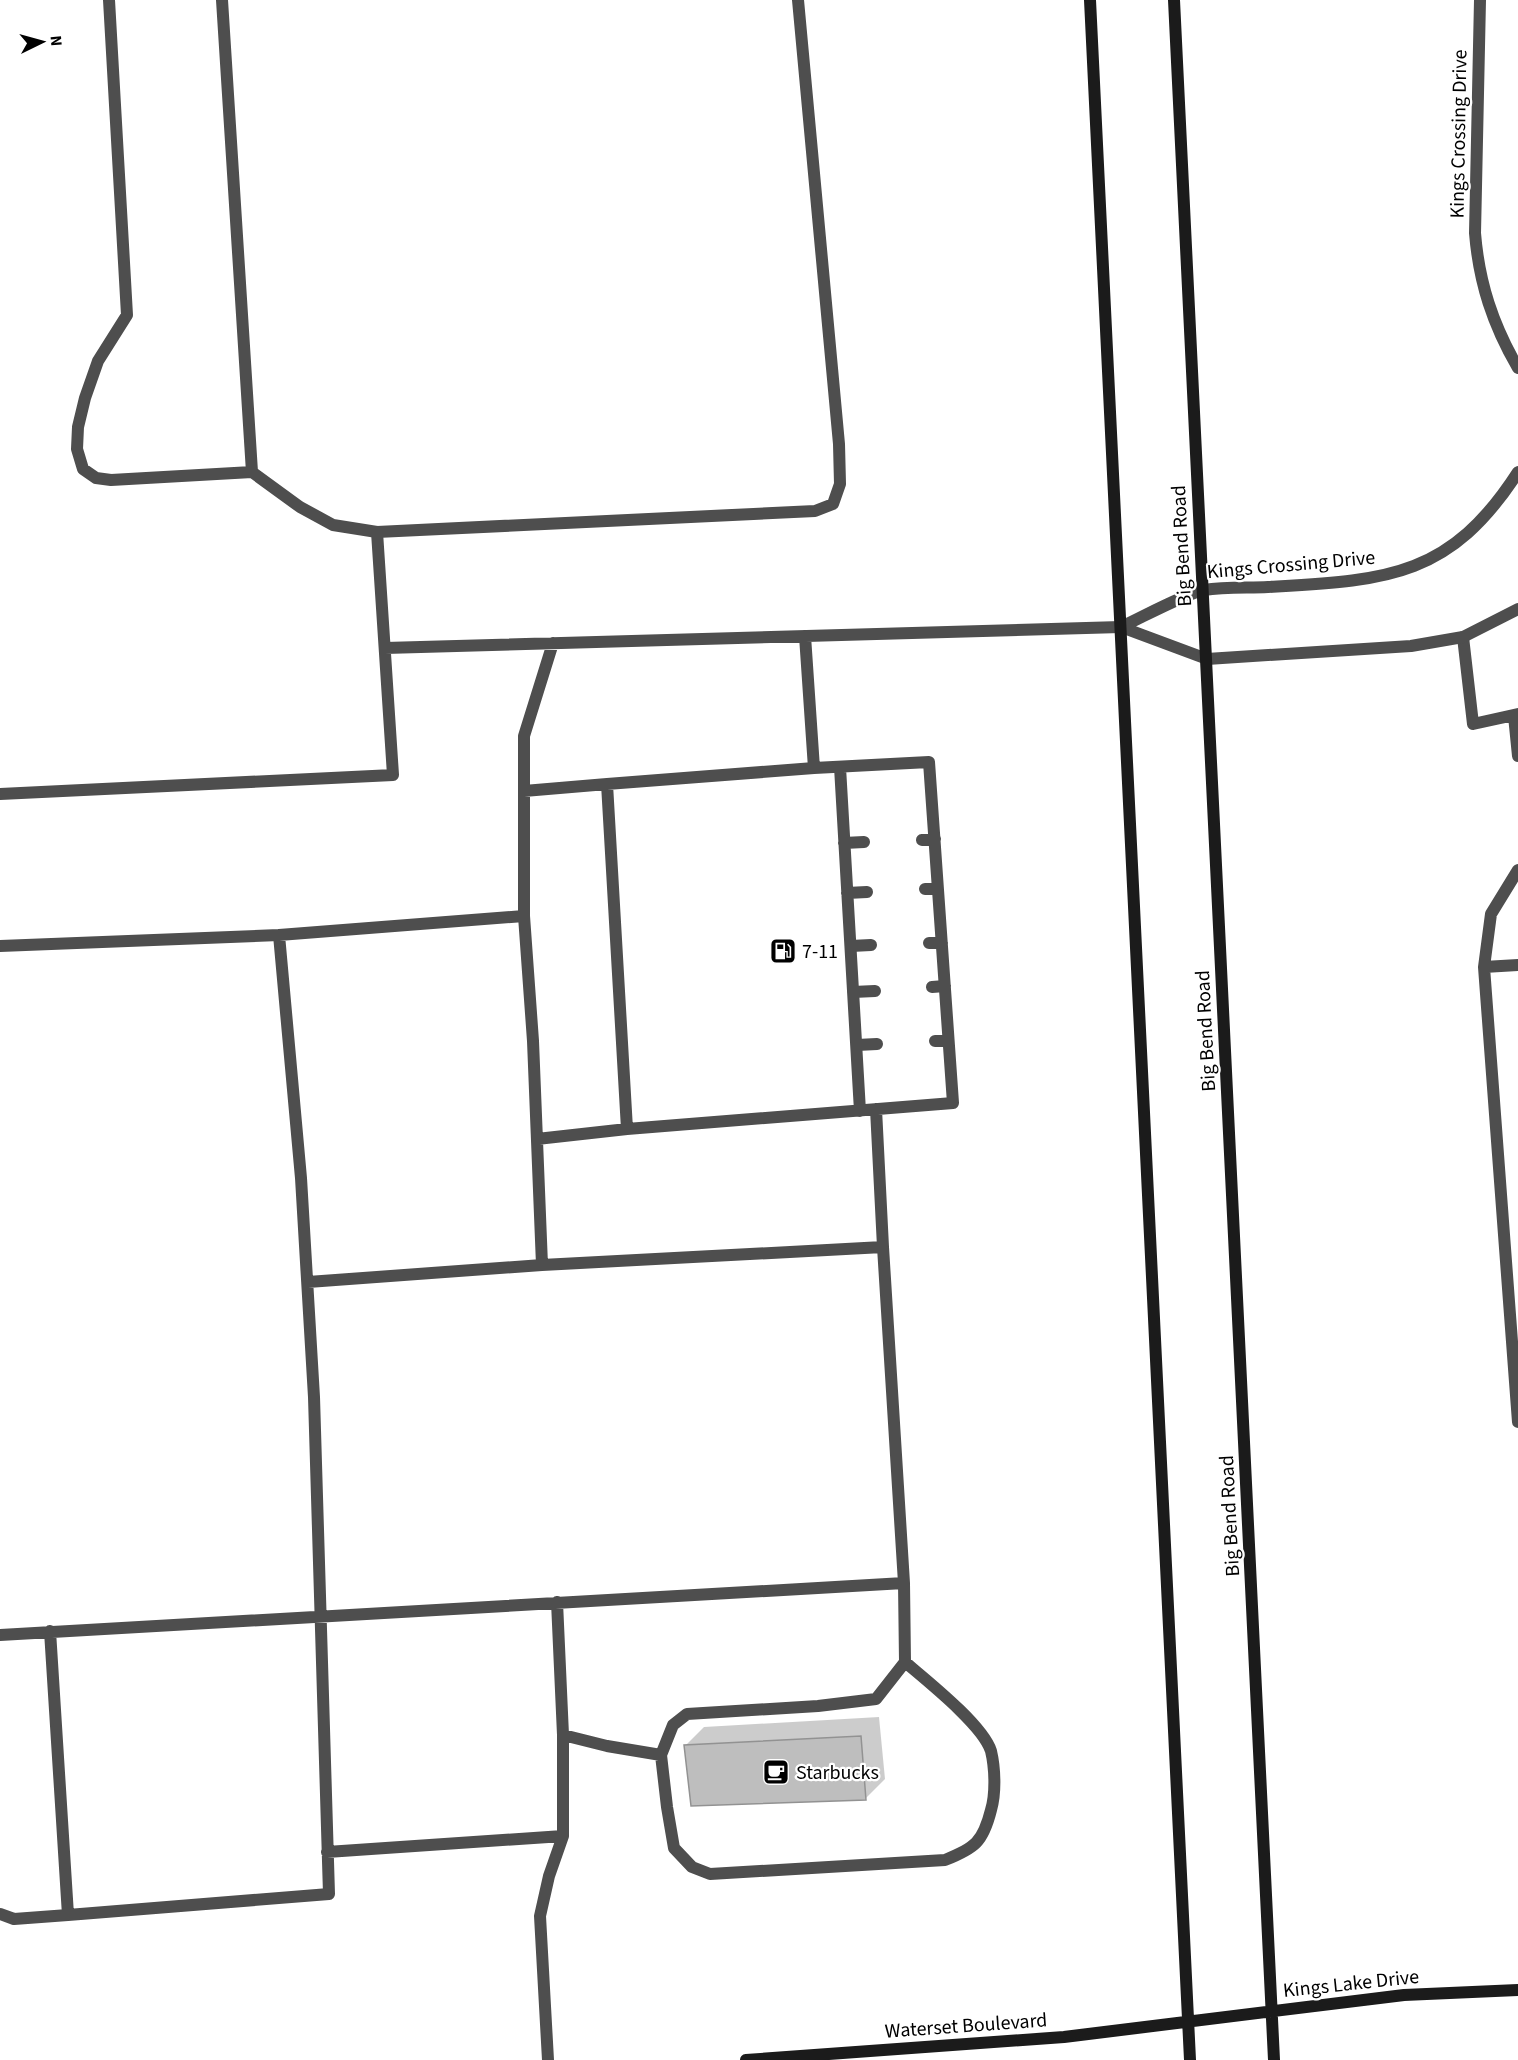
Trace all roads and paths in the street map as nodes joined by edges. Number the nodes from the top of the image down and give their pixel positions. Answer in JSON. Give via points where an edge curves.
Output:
{"nodes":[{"id":1,"x":109,"y":0,"type":"edge"},
{"id":2,"x":222,"y":0,"type":"edge"},
{"id":3,"x":798,"y":0,"type":"edge"},
{"id":4,"x":1090,"y":0,"type":"edge"},
{"id":5,"x":1173,"y":0,"type":"edge"},
{"id":6,"x":1480,"y":0,"type":"edge"},
{"id":7,"x":1518,"y":368,"type":"edge"},
{"id":8,"x":252,"y":472,"type":"junction"},
{"id":9,"x":1518,"y":472,"type":"edge"},
{"id":10,"x":377,"y":532,"type":"junction"},
{"id":11,"x":1203,"y":591,"type":"junction"},
{"id":12,"x":1518,"y":609,"type":"edge"},
{"id":13,"x":1121,"y":627,"type":"junction"},
{"id":14,"x":805,"y":636,"type":"junction"},
{"id":15,"x":1463,"y":637,"type":"junction"},
{"id":16,"x":553,"y":643,"type":"junction"},
{"id":17,"x":385,"y":648,"type":"junction"},
{"id":18,"x":1206,"y":659,"type":"junction"},
{"id":19,"x":1516,"y":715,"type":"edge"},
{"id":20,"x":1518,"y":756,"type":"edge"},
{"id":21,"x":840,"y":767,"type":"junction"},
{"id":22,"x":814,"y":768,"type":"junction"},
{"id":23,"x":606,"y":784,"type":"junction"},
{"id":24,"x":524,"y":791,"type":"junction"},
{"id":25,"x":0,"y":794,"type":"edge"},
{"id":26,"x":935,"y":839,"type":"junction"},
{"id":27,"x":922,"y":840,"type":"dead end"},
{"id":28,"x":864,"y":842,"type":"dead end"},
{"id":29,"x":844,"y":843,"type":"junction"},
{"id":30,"x":1518,"y":870,"type":"edge"},
{"id":31,"x":938,"y":889,"type":"junction"},
{"id":32,"x":925,"y":890,"type":"dead end"},
{"id":33,"x":867,"y":892,"type":"dead end"},
{"id":34,"x":847,"y":893,"type":"junction"},
{"id":35,"x":525,"y":916,"type":"junction"},
{"id":36,"x":279,"y":935,"type":"junction"},
{"id":37,"x":928,"y":943,"type":"dead end"},
{"id":38,"x":942,"y":943,"type":"junction"},
{"id":39,"x":871,"y":945,"type":"dead end"},
{"id":40,"x":0,"y":946,"type":"edge"},
{"id":41,"x":851,"y":946,"type":"junction"},
{"id":42,"x":1518,"y":965,"type":"edge"},
{"id":43,"x":1484,"y":966,"type":"junction"},
{"id":44,"x":945,"y":986,"type":"junction"},
{"id":45,"x":932,"y":987,"type":"dead end"},
{"id":46,"x":875,"y":991,"type":"dead end"},
{"id":47,"x":853,"y":992,"type":"junction"},
{"id":48,"x":935,"y":1041,"type":"dead end"},
{"id":49,"x":948,"y":1041,"type":"junction"},
{"id":50,"x":877,"y":1044,"type":"dead end"},
{"id":51,"x":856,"y":1045,"type":"junction"},
{"id":52,"x":876,"y":1109,"type":"junction"},
{"id":53,"x":860,"y":1111,"type":"junction"},
{"id":54,"x":627,"y":1129,"type":"junction"},
{"id":55,"x":537,"y":1139,"type":"junction"},
{"id":56,"x":883,"y":1247,"type":"junction"},
{"id":57,"x":542,"y":1265,"type":"junction"},
{"id":58,"x":308,"y":1282,"type":"junction"},
{"id":59,"x":1518,"y":1422,"type":"edge"},
{"id":60,"x":904,"y":1583,"type":"junction"},
{"id":61,"x":557,"y":1602,"type":"junction"},
{"id":62,"x":320,"y":1615,"type":"junction"},
{"id":63,"x":50,"y":1630,"type":"junction"},
{"id":64,"x":0,"y":1635,"type":"edge"},
{"id":65,"x":904,"y":1662,"type":"junction"},
{"id":66,"x":563,"y":1735,"type":"junction"},
{"id":67,"x":661,"y":1755,"type":"junction"},
{"id":68,"x":563,"y":1836,"type":"junction"},
{"id":69,"x":327,"y":1852,"type":"junction"},
{"id":70,"x":0,"y":1914,"type":"edge"},
{"id":71,"x":68,"y":1915,"type":"junction"},
{"id":72,"x":1518,"y":1990,"type":"edge"},
{"id":73,"x":1272,"y":2011,"type":"junction"},
{"id":74,"x":1188,"y":2023,"type":"junction"},
{"id":75,"x":548,"y":2060,"type":"edge"},
{"id":76,"x":746,"y":2060,"type":"edge"},
{"id":77,"x":1190,"y":2060,"type":"edge"},
{"id":78,"x":1274,"y":2060,"type":"edge"}],
"edges":[{"from":1,"to":8,"type":"street","via":[[127,315],[98,361],[78,427],[77,449],[83,468],[96,478],[111,480]]},
{"from":2,"to":8,"type":"street"},
{"from":3,"to":10,"type":"street","via":[[839,444],[840,484],[833,504],[815,512]]},
{"from":4,"to":13,"type":"main road"},
{"from":5,"to":11,"type":"main road","name":"Big Bend Road"},
{"from":6,"to":7,"type":"street","name":"Kings Crossing Drive","via":[[1477,261],[1498,334]]},
{"from":8,"to":10,"type":"street","via":[[300,507],[333,525]]},
{"from":9,"to":11,"type":"street","name":"Kings Crossing Drive","via":[[1506,491],[1460,541],[1416,566],[1386,576],[1338,583]]},
{"from":10,"to":17,"type":"street"},
{"from":11,"to":13,"type":"street","name":"Kings Crossing Drive"},
{"from":11,"to":18,"type":"main road","name":"Big Bend Road"},
{"from":12,"to":15,"type":"street"},
{"from":13,"to":14,"type":"street"},
{"from":13,"to":18,"type":"street"},
{"from":13,"to":74,"type":"main road"},
{"from":14,"to":16,"type":"street"},
{"from":14,"to":22,"type":"street"},
{"from":15,"to":18,"type":"street","via":[[1411,646]]},
{"from":15,"to":19,"type":"street","via":[[1473,724]]},
{"from":16,"to":17,"type":"street"},
{"from":16,"to":24,"type":"street","via":[[524,736]]},
{"from":17,"to":25,"type":"street","via":[[393,776]]},
{"from":18,"to":73,"type":"main road","name":"Big Bend Road"},
{"from":19,"to":20,"type":"street"},
{"from":21,"to":22,"type":"street"},
{"from":21,"to":26,"type":"street","via":[[929,762]]},
{"from":21,"to":29,"type":"street"},
{"from":22,"to":23,"type":"street"},
{"from":23,"to":24,"type":"street"},
{"from":23,"to":54,"type":"street"},
{"from":24,"to":35,"type":"street"},
{"from":26,"to":27,"type":"street"},
{"from":26,"to":31,"type":"street"},
{"from":28,"to":29,"type":"street"},
{"from":29,"to":34,"type":"street"},
{"from":30,"to":43,"type":"street","via":[[1491,914]]},
{"from":31,"to":32,"type":"street"},
{"from":31,"to":38,"type":"street"},
{"from":33,"to":34,"type":"street"},
{"from":34,"to":41,"type":"street"},
{"from":35,"to":36,"type":"street"},
{"from":35,"to":55,"type":"street"},
{"from":36,"to":40,"type":"street"},
{"from":36,"to":58,"type":"street"},
{"from":37,"to":38,"type":"street"},
{"from":38,"to":44,"type":"street"},
{"from":39,"to":41,"type":"street"},
{"from":41,"to":47,"type":"street"},
{"from":42,"to":43,"type":"street"},
{"from":43,"to":59,"type":"street"},
{"from":44,"to":45,"type":"street"},
{"from":44,"to":49,"type":"street"},
{"from":46,"to":47,"type":"street"},
{"from":47,"to":51,"type":"street"},
{"from":48,"to":49,"type":"street"},
{"from":49,"to":52,"type":"street","via":[[953,1103]]},
{"from":50,"to":51,"type":"street"},
{"from":51,"to":53,"type":"street"},
{"from":52,"to":53,"type":"street"},
{"from":52,"to":56,"type":"street"},
{"from":53,"to":54,"type":"street"},
{"from":54,"to":55,"type":"street"},
{"from":55,"to":57,"type":"street"},
{"from":56,"to":57,"type":"street"},
{"from":56,"to":60,"type":"street"},
{"from":57,"to":58,"type":"street"},
{"from":58,"to":62,"type":"street"},
{"from":60,"to":61,"type":"street"},
{"from":60,"to":65,"type":"street"},
{"from":61,"to":62,"type":"street"},
{"from":61,"to":66,"type":"street"},
{"from":62,"to":63,"type":"street"},
{"from":62,"to":69,"type":"street"},
{"from":63,"to":64,"type":"street"},
{"from":63,"to":71,"type":"street"},
{"from":65,"to":67,"type":"street","via":[[876,1699],[687,1714],[673,1725]]},
{"from":65,"to":67,"type":"street","via":[[962,1712],[990,1749],[995,1798],[985,1834],[969,1851],[945,1860],[710,1874],[692,1867],[674,1848]]},
{"from":66,"to":67,"type":"street"},
{"from":66,"to":68,"type":"street"},
{"from":68,"to":69,"type":"street"},
{"from":68,"to":75,"type":"street","via":[[540,1916]]},
{"from":69,"to":71,"type":"street","via":[[329,1894]]},
{"from":70,"to":71,"type":"street","via":[[14,1919]]},
{"from":72,"to":73,"type":"main road","name":"Kings Lake Drive","via":[[1404,1995]]},
{"from":73,"to":74,"type":"main road","name":"Kings Lake Drive"},
{"from":73,"to":78,"type":"main road","name":"Big Bend Road"},
{"from":74,"to":76,"type":"main road","name":"Waterset Boulevard","via":[[1064,2037]]},
{"from":74,"to":77,"type":"main road"}]}
